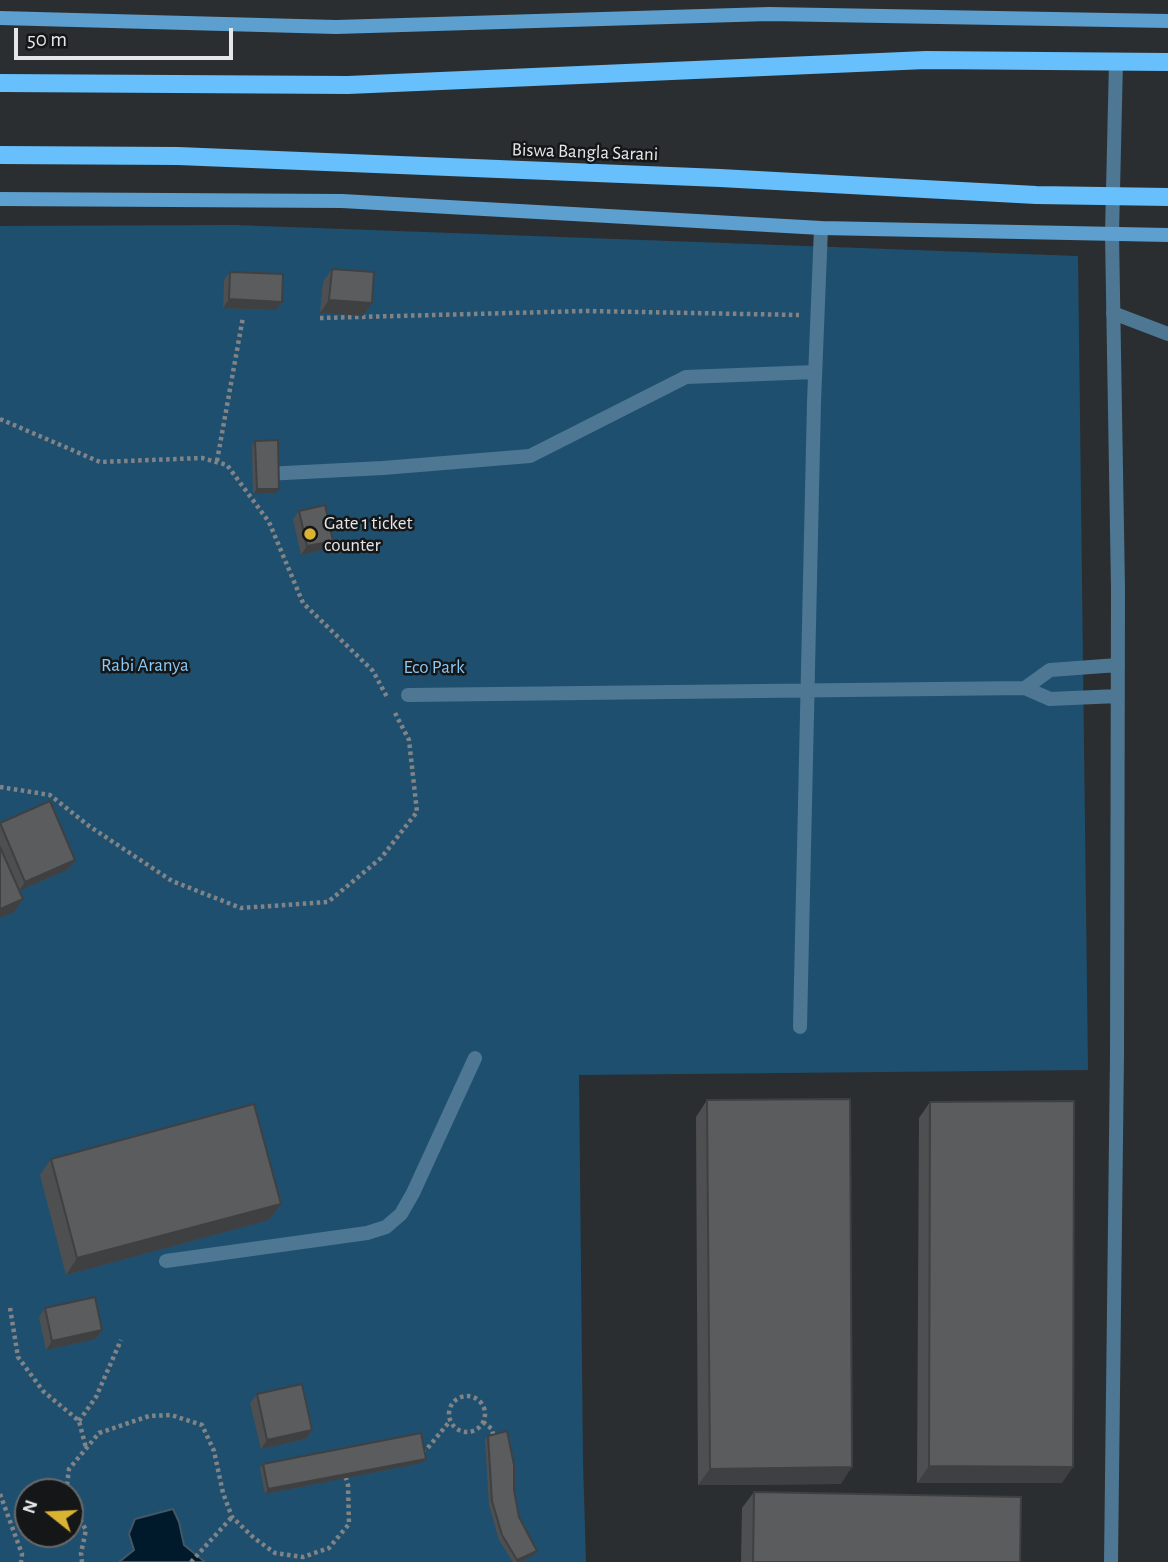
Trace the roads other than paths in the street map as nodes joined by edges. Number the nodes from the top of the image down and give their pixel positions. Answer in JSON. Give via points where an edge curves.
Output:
{"nodes":[{"id":1,"x":0,"y":18,"type":"edge"},
{"id":2,"x":1168,"y":20,"type":"edge"},
{"id":3,"x":1116,"y":61,"type":"junction"},
{"id":4,"x":1168,"y":62,"type":"edge"},
{"id":5,"x":0,"y":83,"type":"edge"},
{"id":6,"x":0,"y":155,"type":"edge"},
{"id":7,"x":1168,"y":197,"type":"edge"},
{"id":8,"x":1114,"y":198,"type":"junction"},
{"id":9,"x":0,"y":199,"type":"edge"},
{"id":10,"x":821,"y":228,"type":"junction"},
{"id":11,"x":1112,"y":234,"type":"junction"},
{"id":12,"x":1168,"y":235,"type":"edge"},
{"id":13,"x":1113,"y":313,"type":"junction"},
{"id":14,"x":1168,"y":334,"type":"edge"},
{"id":15,"x":815,"y":372,"type":"junction"},
{"id":16,"x":265,"y":474,"type":"edge"},
{"id":17,"x":1118,"y":665,"type":"junction"},
{"id":18,"x":1025,"y":688,"type":"junction"},
{"id":19,"x":808,"y":690,"type":"junction"},
{"id":20,"x":408,"y":695,"type":"dead end"},
{"id":21,"x":1118,"y":696,"type":"junction"},
{"id":22,"x":800,"y":1027,"type":"dead end"},
{"id":23,"x":475,"y":1058,"type":"dead end"},
{"id":24,"x":166,"y":1261,"type":"edge"},
{"id":25,"x":1111,"y":1562,"type":"edge"}],
"edges":[{"from":1,"to":2,"type":"street","via":[[336,27],[769,14]]},
{"from":3,"to":4,"type":"main road"},
{"from":3,"to":5,"type":"main road","via":[[926,60],[348,85]]},
{"from":3,"to":8,"type":"street"},
{"from":6,"to":8,"type":"main road","name":"Biswa Bangla Sarani","via":[[247,159]]},
{"from":7,"to":8,"type":"main road","name":"Biswa Bangla Sarani"},
{"from":8,"to":11,"type":"street"},
{"from":9,"to":10,"type":"street","via":[[342,201]]},
{"from":10,"to":11,"type":"street"},
{"from":10,"to":15,"type":"street"},
{"from":11,"to":12,"type":"street"},
{"from":11,"to":13,"type":"street"},
{"from":13,"to":14,"type":"street"},
{"from":13,"to":17,"type":"street"},
{"from":15,"to":16,"type":"street","via":[[686,377],[530,456]]},
{"from":15,"to":19,"type":"street"},
{"from":17,"to":18,"type":"street","via":[[1050,670]]},
{"from":17,"to":21,"type":"street"},
{"from":18,"to":19,"type":"street"},
{"from":18,"to":21,"type":"street","via":[[1050,699]]},
{"from":19,"to":20,"type":"street"},
{"from":19,"to":22,"type":"street"},
{"from":21,"to":25,"type":"street"},
{"from":23,"to":24,"type":"street","via":[[401,1214],[386,1227]]}]}
